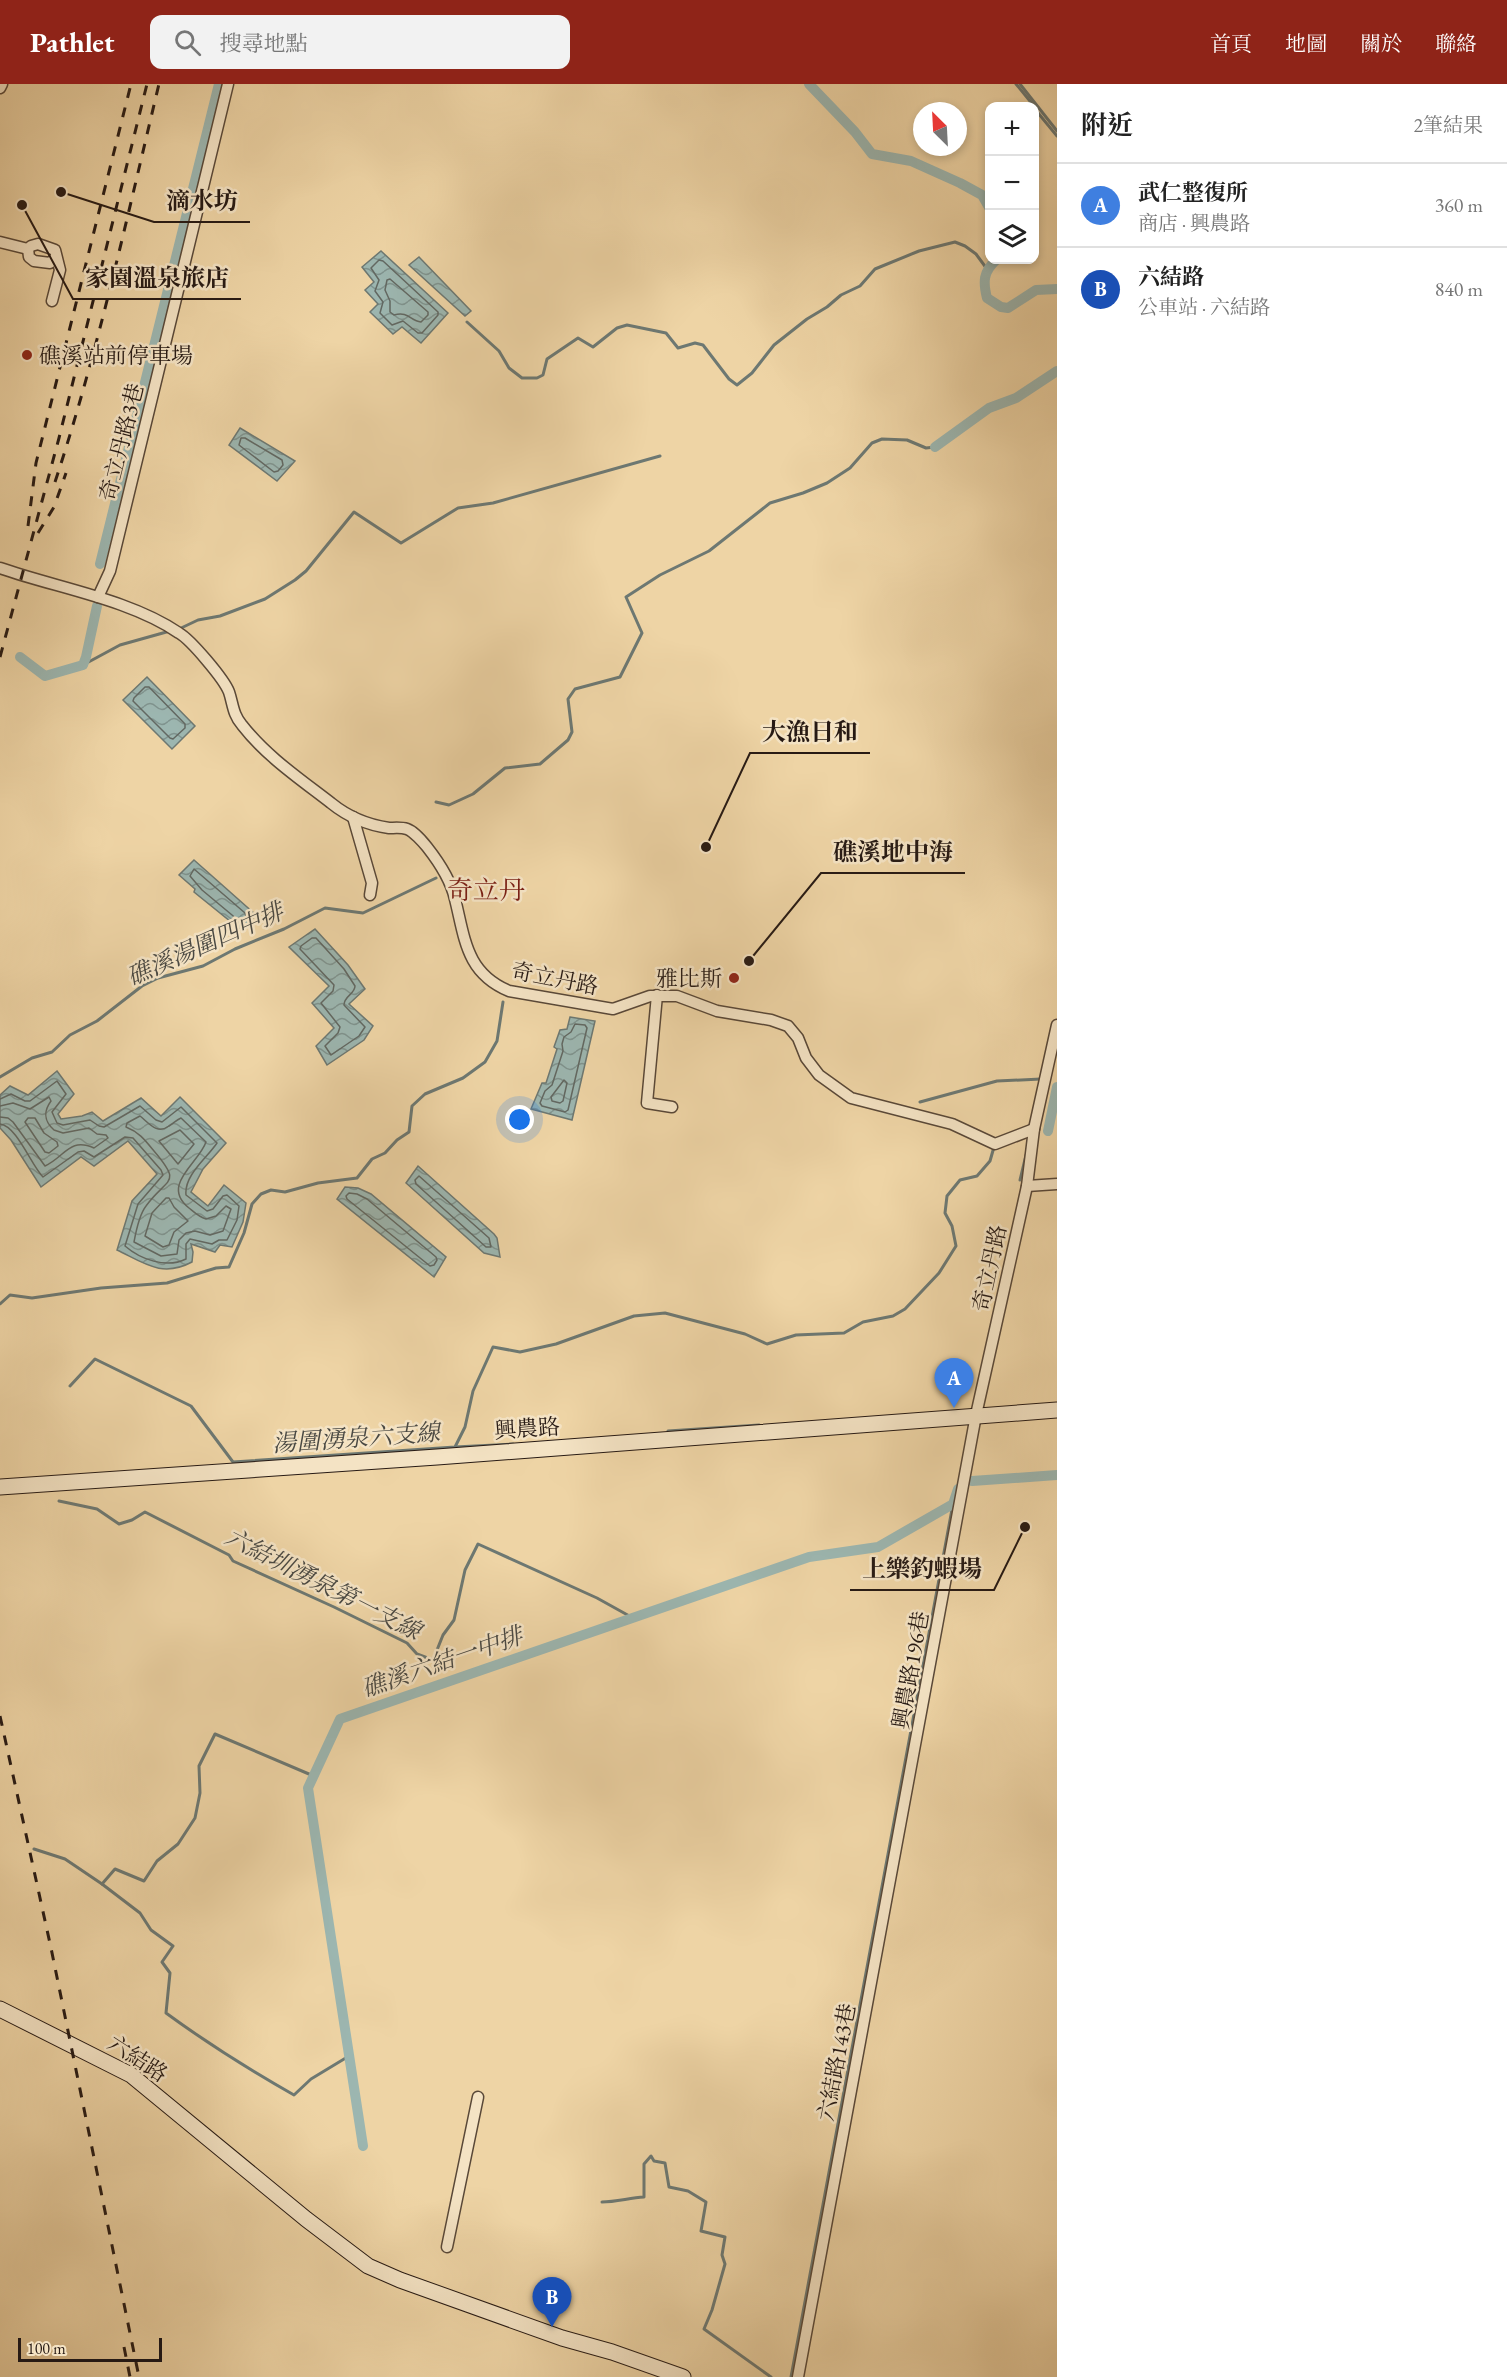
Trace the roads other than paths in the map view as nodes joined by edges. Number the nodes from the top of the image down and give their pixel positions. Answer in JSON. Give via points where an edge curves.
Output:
{"nodes":[{"id":1,"x":2,"y":84,"type":"edge"},
{"id":2,"x":228,"y":84,"type":"edge"},
{"id":3,"x":0,"y":88,"type":"edge"},
{"id":4,"x":0,"y":243,"type":"edge"},
{"id":5,"x":28,"y":249,"type":"junction"},
{"id":6,"x":56,"y":257,"type":"junction"},
{"id":7,"x":52,"y":301,"type":"dead end"},
{"id":8,"x":0,"y":568,"type":"edge"},
{"id":9,"x":98,"y":597,"type":"junction"},
{"id":10,"x":353,"y":817,"type":"junction"},
{"id":11,"x":370,"y":895,"type":"dead end"},
{"id":12,"x":657,"y":995,"type":"junction"},
{"id":13,"x":1057,"y":1025,"type":"edge"},
{"id":14,"x":672,"y":1107,"type":"dead end"},
{"id":15,"x":1034,"y":1129,"type":"junction"},
{"id":16,"x":1057,"y":1184,"type":"edge"},
{"id":17,"x":1027,"y":1186,"type":"junction"},
{"id":18,"x":1057,"y":1410,"type":"edge"},
{"id":19,"x":976,"y":1415,"type":"junction"},
{"id":20,"x":0,"y":1487,"type":"edge"},
{"id":21,"x":914,"y":1755,"type":"joint"},
{"id":22,"x":0,"y":2009,"type":"edge"},
{"id":23,"x":478,"y":2097,"type":"dead end"},
{"id":24,"x":447,"y":2247,"type":"dead end"},
{"id":25,"x":683,"y":2377,"type":"edge"},
{"id":26,"x":798,"y":2377,"type":"edge"}],
"edges":[{"from":1,"to":3,"type":"street"},
{"from":2,"to":9,"type":"street","name":"奇立丹路3巷","via":[[110,571]]},
{"from":4,"to":5,"type":"street"},
{"from":5,"to":6,"type":"street","via":[[38,244],[54,250]]},
{"from":5,"to":6,"type":"street","via":[[28,257],[34,261],[50,263]]},
{"from":6,"to":7,"type":"street","via":[[60,270]]},
{"from":8,"to":9,"type":"street","name":"奇立丹路"},
{"from":9,"to":10,"type":"street","name":"奇立丹路","via":[[181,633],[228,691],[241,725],[284,767]]},
{"from":10,"to":11,"type":"street","via":[[372,883]]},
{"from":10,"to":12,"type":"street","name":"奇立丹路","via":[[387,828],[408,829],[426,846],[449,883],[474,962],[494,985],[613,1009]]},
{"from":12,"to":14,"type":"street","via":[[647,1103]]},
{"from":12,"to":15,"type":"street","name":"奇立丹路","via":[[677,996],[717,1011],[788,1026],[819,1075],[851,1098],[935,1119],[995,1144]]},
{"from":13,"to":15,"type":"street","name":"奇立丹路"},
{"from":15,"to":17,"type":"street","name":"奇立丹路"},
{"from":16,"to":17,"type":"street"},
{"from":17,"to":19,"type":"street","name":"奇立丹路"},
{"from":18,"to":19,"type":"street","name":"興農路"},
{"from":19,"to":20,"type":"street","name":"興農路"},
{"from":19,"to":21,"type":"street","name":"興農路196巷"},
{"from":21,"to":26,"type":"street","name":"六結路143巷"},
{"from":22,"to":25,"type":"street","name":"六結路","via":[[131,2075],[368,2266],[562,2338]]},
{"from":23,"to":24,"type":"street"}]}
